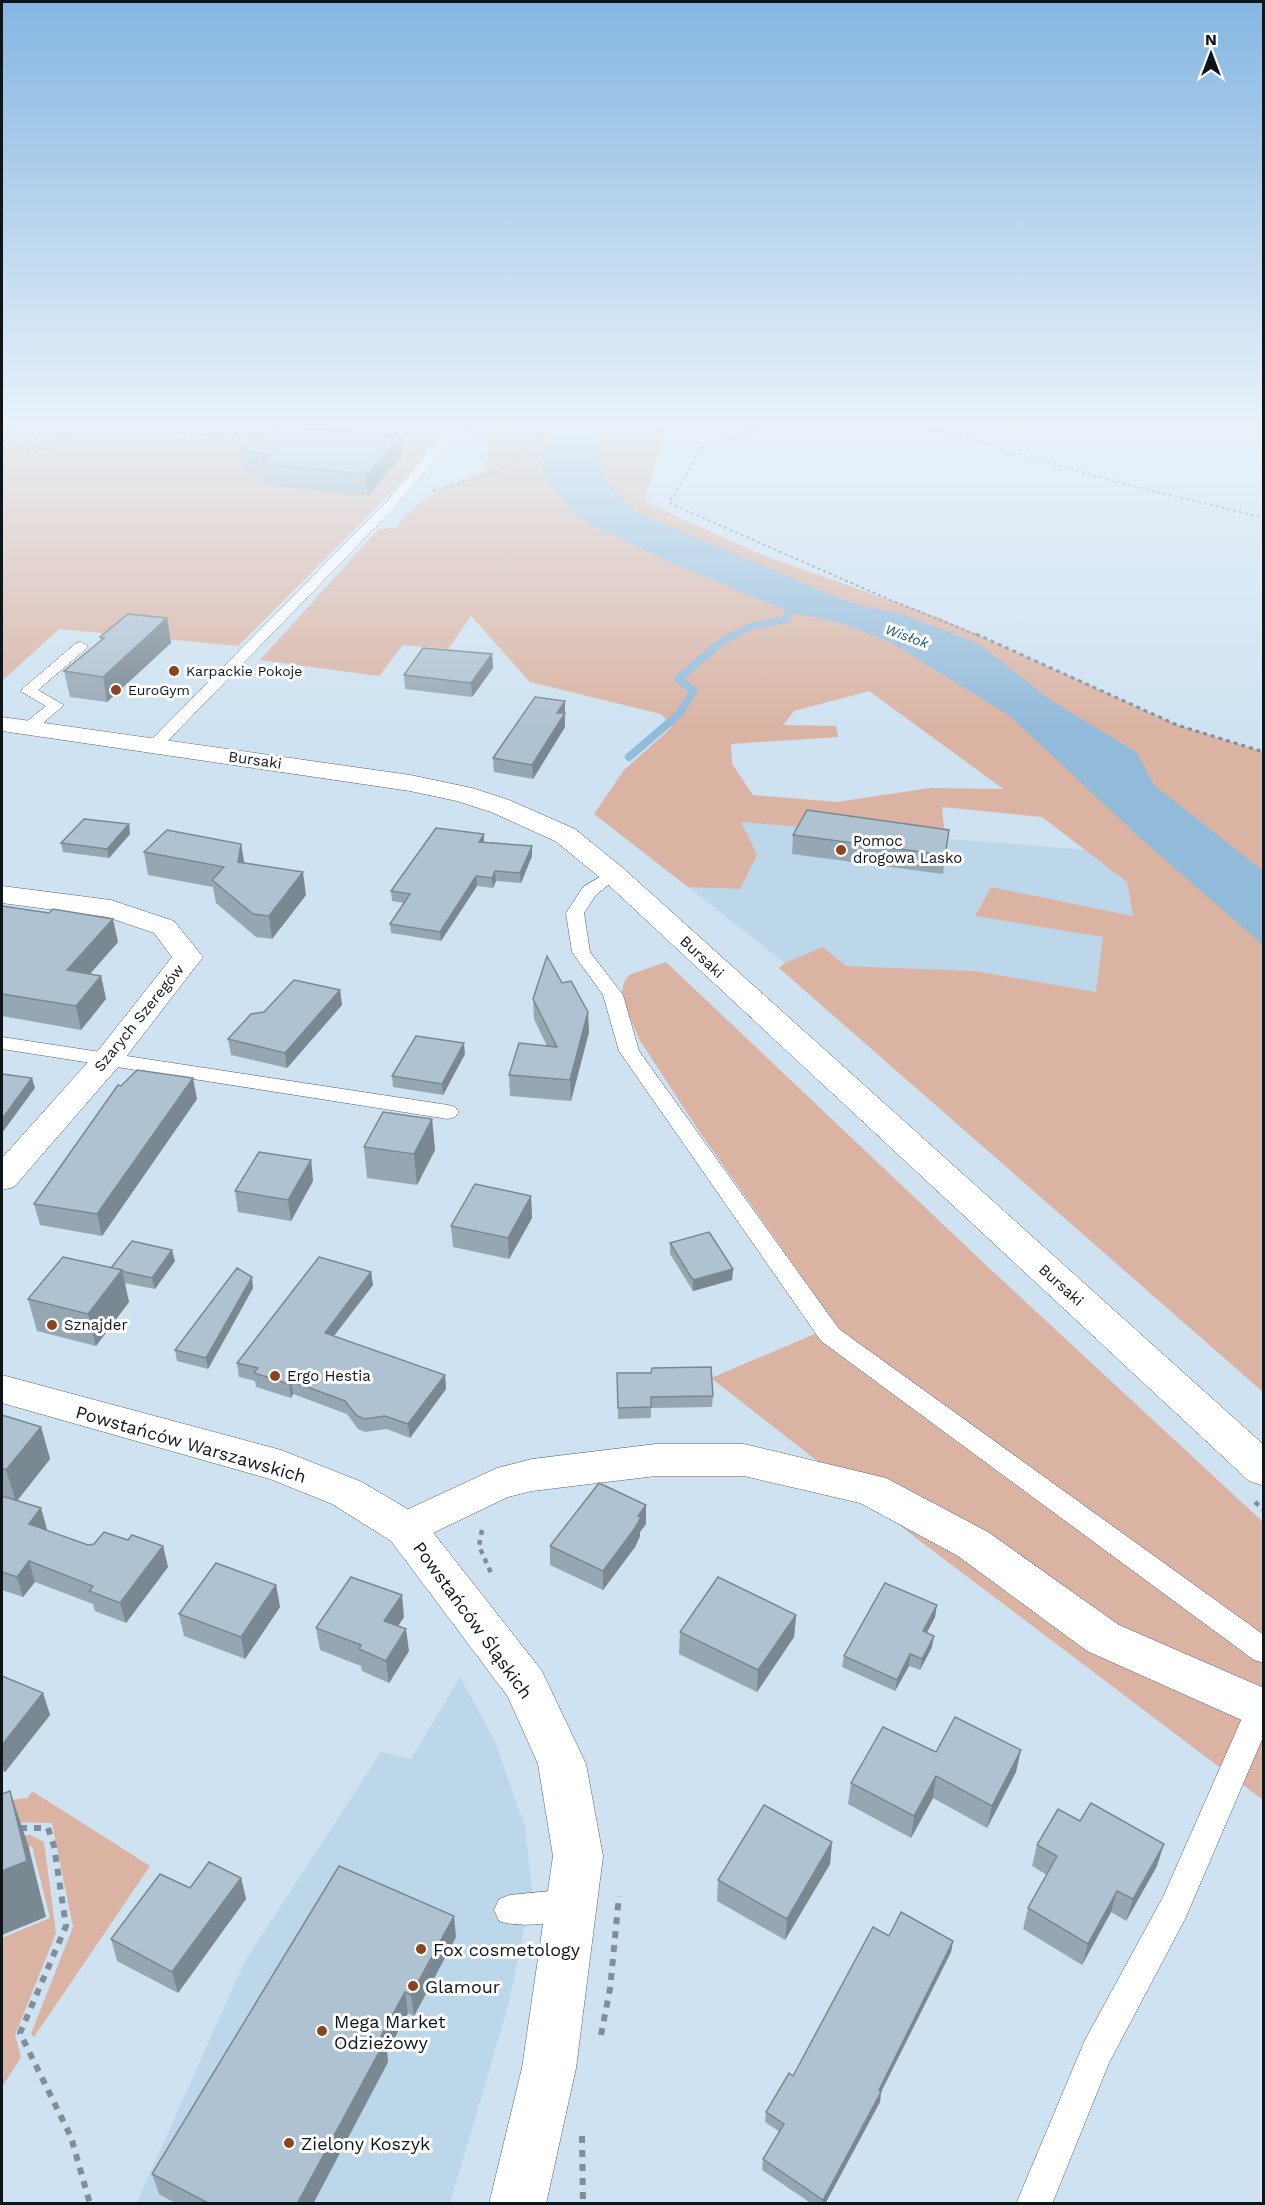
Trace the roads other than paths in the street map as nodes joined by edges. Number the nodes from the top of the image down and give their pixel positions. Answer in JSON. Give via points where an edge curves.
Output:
{"nodes":[{"id":1,"x":371,"y":524,"type":"edge"},
{"id":2,"x":81,"y":646,"type":"dead end"},
{"id":3,"x":15,"y":726,"type":"edge"},
{"id":4,"x":154,"y":746,"type":"junction"},
{"id":5,"x":613,"y":874,"type":"junction"},
{"id":6,"x":2,"y":895,"type":"edge"},
{"id":7,"x":2,"y":1043,"type":"edge"},
{"id":8,"x":108,"y":1059,"type":"junction"},
{"id":9,"x":448,"y":1112,"type":"dead end"},
{"id":10,"x":2,"y":1179,"type":"edge"},
{"id":11,"x":2,"y":1389,"type":"edge"},
{"id":12,"x":1263,"y":1470,"type":"edge"},
{"id":13,"x":406,"y":1529,"type":"junction"},
{"id":14,"x":1263,"y":1652,"type":"edge"},
{"id":15,"x":1262,"y":1710,"type":"edge"},
{"id":16,"x":571,"y":1904,"type":"junction"},
{"id":17,"x":510,"y":1910,"type":"dead end"},
{"id":18,"x":517,"y":2204,"type":"edge"},
{"id":19,"x":1034,"y":2204,"type":"edge"}],
"edges":[{"from":1,"to":4,"type":"lane"},
{"from":2,"to":3,"type":"lane","via":[[28,691],[56,705]]},
{"from":3,"to":4,"type":"street","name":"Bursaki"},
{"from":4,"to":5,"type":"street","name":"Bursaki","via":[[463,794],[501,806],[565,836]]},
{"from":5,"to":12,"type":"street","name":"Bursaki"},
{"from":5,"to":14,"type":"lane","via":[[589,891],[575,913],[581,952],[613,995],[629,1051],[830,1335]]},
{"from":6,"to":8,"type":"street","name":"Szarych Szeregów","via":[[122,913],[164,927],[188,957]]},
{"from":7,"to":8,"type":"lane"},
{"from":8,"to":9,"type":"lane"},
{"from":8,"to":10,"type":"street","name":"Szarych Szeregów"},
{"from":11,"to":13,"type":"street","name":"Powstańców Warszawskich","via":[[281,1466],[346,1493]]},
{"from":13,"to":15,"type":"street","via":[[497,1484],[532,1475],[656,1460],[744,1460],[871,1489],[973,1544],[1103,1638]]},
{"from":13,"to":16,"type":"street","name":"Powstańców Śląskich","via":[[526,1685],[562,1764],[578,1856]]},
{"from":15,"to":19,"type":"lane","via":[[1174,1908],[1097,2052]]},
{"from":16,"to":17,"type":"lane"},
{"from":16,"to":18,"type":"street","name":"Powstańców Śląskich","via":[[549,2068]]}]}
